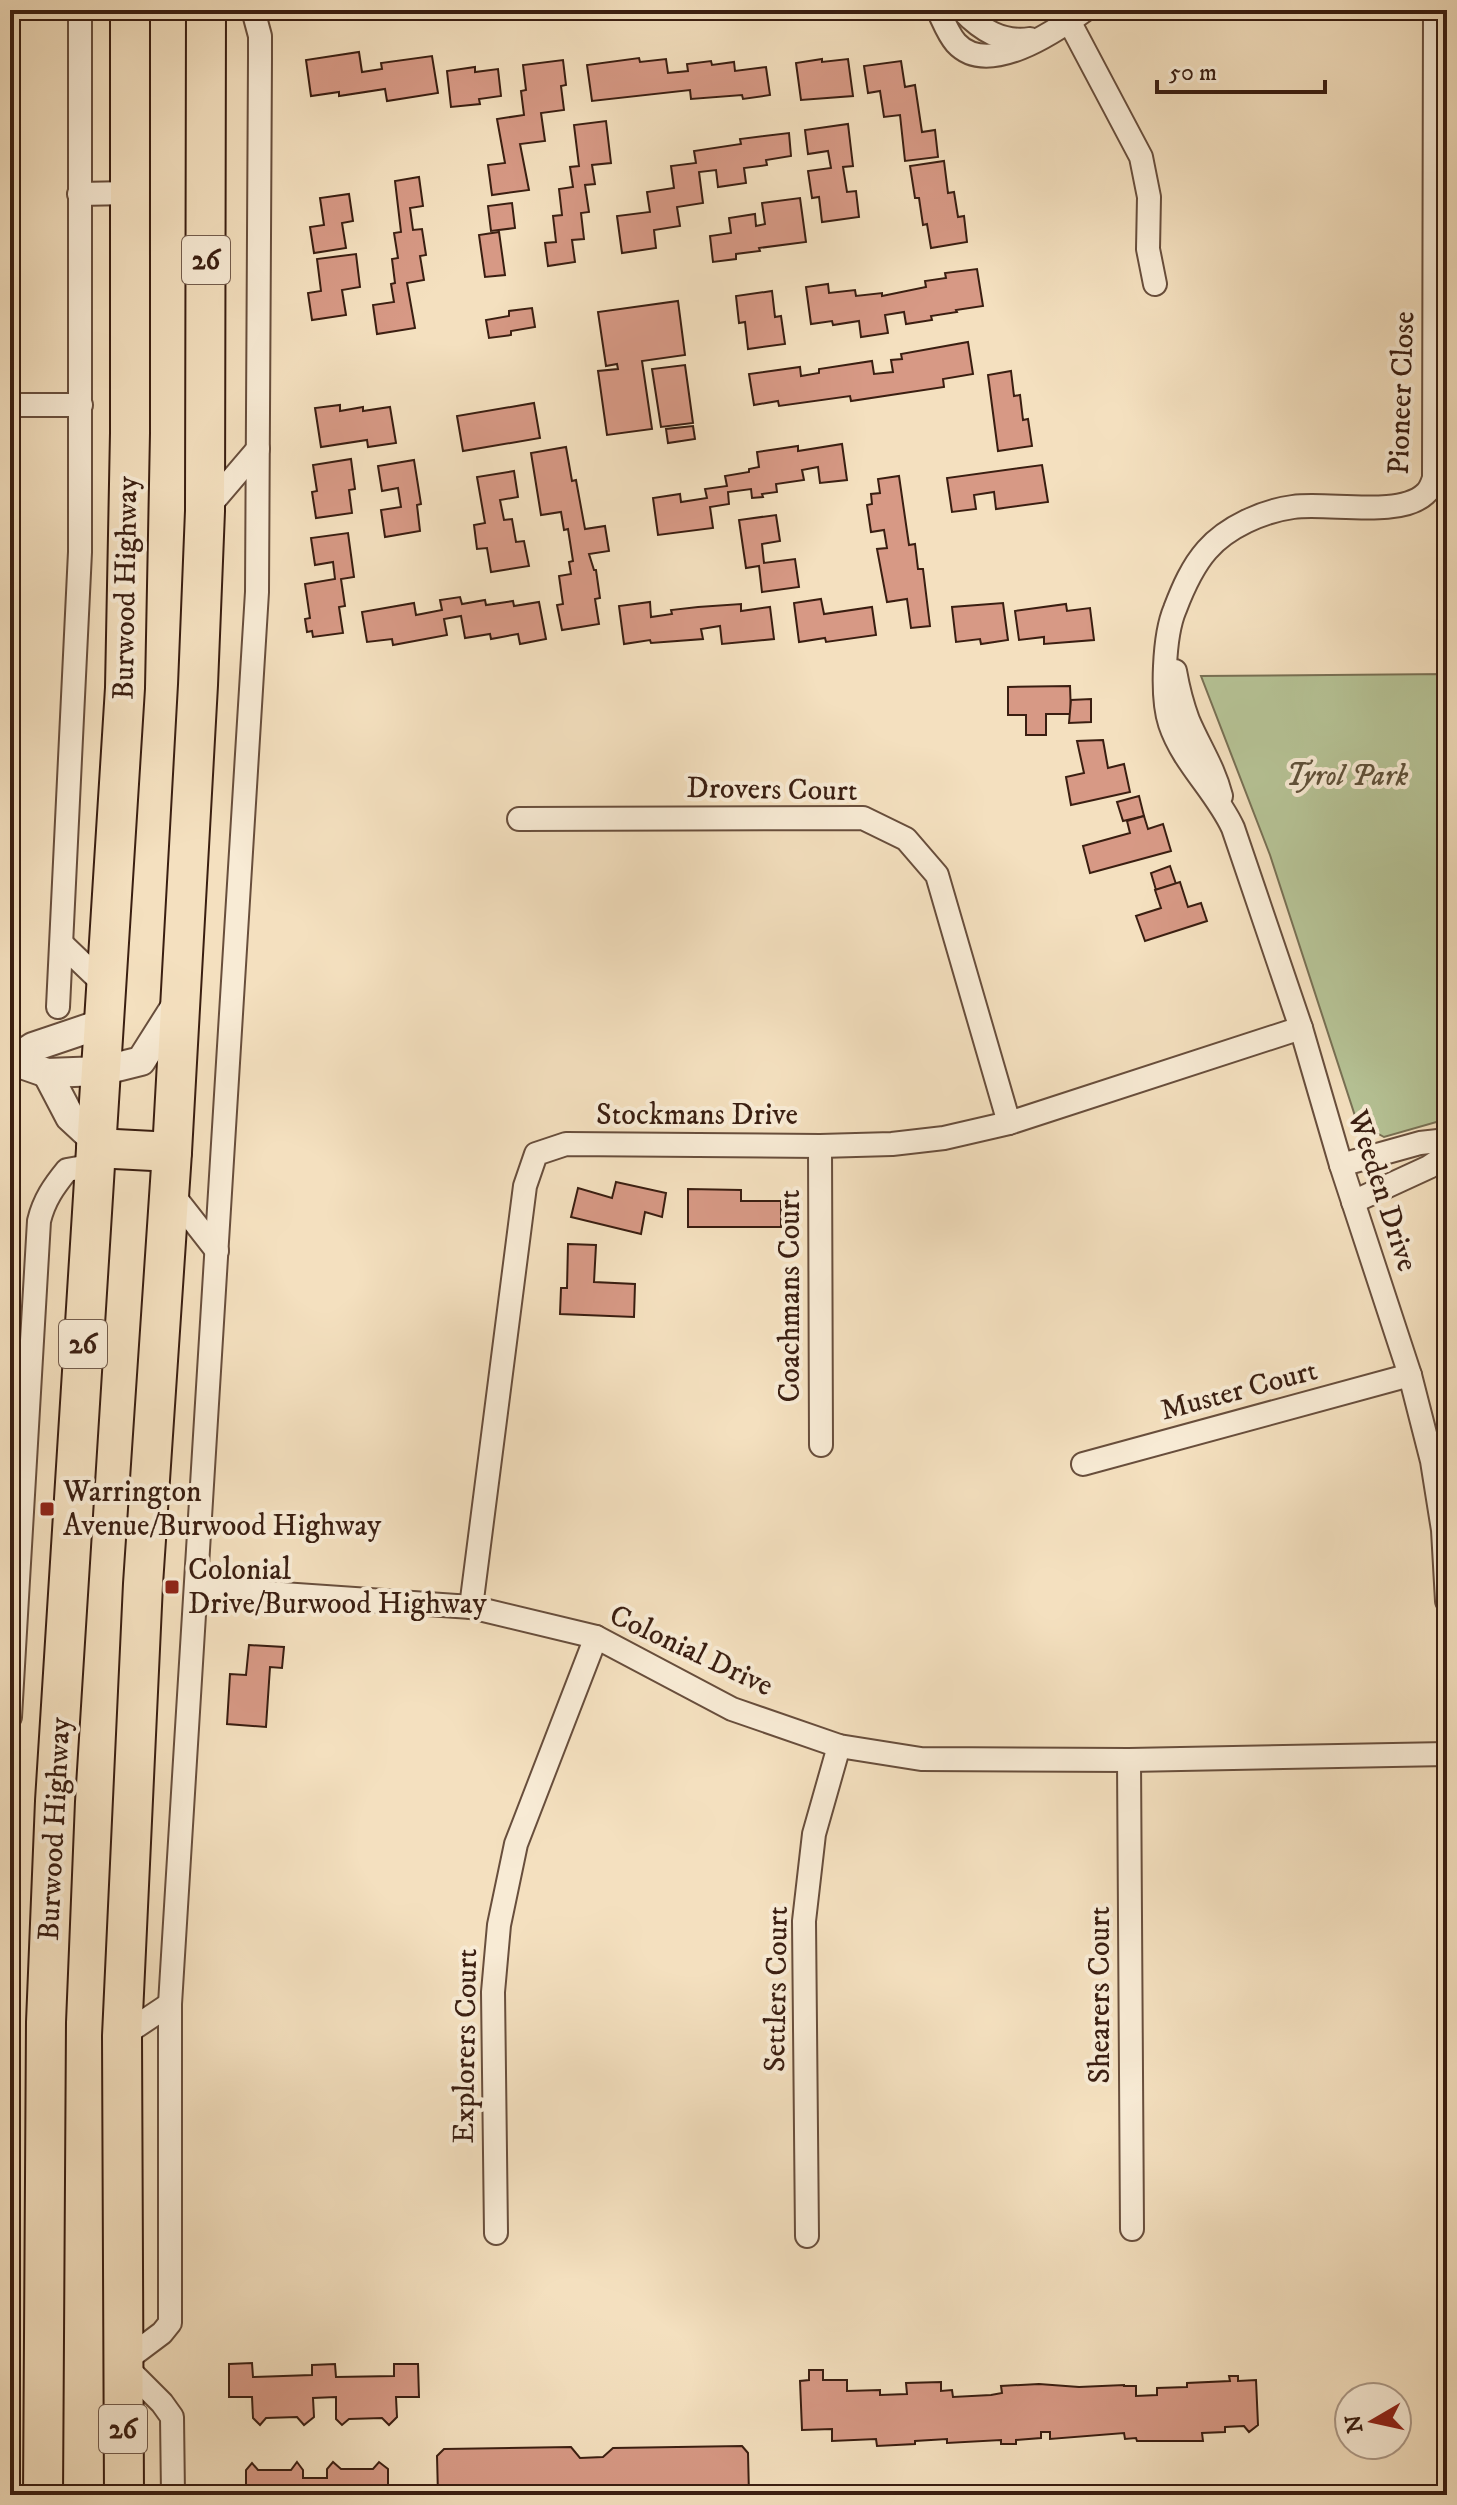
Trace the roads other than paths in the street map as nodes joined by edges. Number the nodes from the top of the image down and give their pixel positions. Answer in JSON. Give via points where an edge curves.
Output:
{"nodes":[{"id":1,"x":80,"y":10,"type":"edge"},
{"id":2,"x":130,"y":10,"type":"edge"},
{"id":3,"x":206,"y":10,"type":"edge"},
{"id":4,"x":253,"y":10,"type":"edge"},
{"id":5,"x":938,"y":10,"type":"edge"},
{"id":6,"x":962,"y":10,"type":"edge"},
{"id":7,"x":1435,"y":10,"type":"edge"},
{"id":8,"x":1077,"y":16,"type":"edge"},
{"id":9,"x":1043,"y":37,"type":"junction"},
{"id":10,"x":130,"y":193,"type":"junction"},
{"id":11,"x":79,"y":194,"type":"junction"},
{"id":12,"x":1155,"y":284,"type":"dead end"},
{"id":13,"x":10,"y":405,"type":"edge"},
{"id":14,"x":81,"y":405,"type":"junction"},
{"id":15,"x":258,"y":449,"type":"junction"},
{"id":16,"x":205,"y":511,"type":"junction"},
{"id":17,"x":1168,"y":639,"type":"joint"},
{"id":18,"x":519,"y":819,"type":"dead end"},
{"id":19,"x":62,"y":944,"type":"junction"},
{"id":20,"x":179,"y":1001,"type":"junction"},
{"id":21,"x":105,"y":1005,"type":"junction"},
{"id":22,"x":58,"y":1007,"type":"dead end"},
{"id":23,"x":1301,"y":1028,"type":"junction"},
{"id":24,"x":12,"y":1060,"type":"edge"},
{"id":25,"x":101,"y":1071,"type":"junction"},
{"id":26,"x":47,"y":1073,"type":"junction"},
{"id":27,"x":1009,"y":1123,"type":"junction"},
{"id":28,"x":1447,"y":1140,"type":"edge"},
{"id":29,"x":820,"y":1146,"type":"junction"},
{"id":30,"x":96,"y":1152,"type":"junction"},
{"id":31,"x":172,"y":1152,"type":"junction"},
{"id":32,"x":1447,"y":1155,"type":"edge"},
{"id":33,"x":1341,"y":1165,"type":"junction"},
{"id":34,"x":169,"y":1190,"type":"junction"},
{"id":35,"x":1353,"y":1202,"type":"junction"},
{"id":36,"x":217,"y":1251,"type":"junction"},
{"id":37,"x":1410,"y":1375,"type":"junction"},
{"id":38,"x":19,"y":1391,"type":"edge"},
{"id":39,"x":821,"y":1445,"type":"dead end"},
{"id":40,"x":1083,"y":1464,"type":"dead end"},
{"id":41,"x":196,"y":1588,"type":"junction"},
{"id":42,"x":1447,"y":1601,"type":"edge"},
{"id":43,"x":471,"y":1607,"type":"junction"},
{"id":44,"x":596,"y":1637,"type":"junction"},
{"id":45,"x":10,"y":1702,"type":"edge"},
{"id":46,"x":10,"y":1717,"type":"edge"},
{"id":47,"x":839,"y":1746,"type":"junction"},
{"id":48,"x":1447,"y":1754,"type":"edge"},
{"id":49,"x":1129,"y":1760,"type":"junction"},
{"id":50,"x":170,"y":2004,"type":"junction"},
{"id":51,"x":122,"y":2036,"type":"junction"},
{"id":52,"x":1132,"y":2229,"type":"dead end"},
{"id":53,"x":496,"y":2233,"type":"dead end"},
{"id":54,"x":807,"y":2236,"type":"dead end"},
{"id":55,"x":122,"y":2363,"type":"junction"},
{"id":56,"x":43,"y":2495,"type":"edge"},
{"id":57,"x":124,"y":2495,"type":"edge"},
{"id":58,"x":173,"y":2495,"type":"edge"}],
"edges":[{"from":1,"to":11,"type":"street","name":"Burwood Highway"},
{"from":2,"to":10,"type":"highway","name":"Burwood Highway","number":"26"},
{"from":3,"to":16,"type":"highway","number":"26"},
{"from":4,"to":15,"type":"street","via":[[260,36]]},
{"from":5,"to":9,"type":"street","via":[[956,43],[969,52],[1006,52]]},
{"from":6,"to":9,"type":"street","via":[[996,36]]},
{"from":7,"to":17,"type":"street","name":"Pioneer Close","via":[[1434,478],[1423,496],[1405,504],[1291,507],[1243,523],[1209,547],[1193,568],[1170,620]]},
{"from":8,"to":9,"type":"street"},
{"from":8,"to":12,"type":"street","via":[[1141,157]]},
{"from":10,"to":11,"type":"street"},
{"from":10,"to":21,"type":"highway","name":"Burwood Highway","number":"26","via":[[125,688]]},
{"from":11,"to":14,"type":"street","name":"Burwood Highway"},
{"from":13,"to":14,"type":"street"},
{"from":14,"to":19,"type":"street","name":"Burwood Highway","via":[[79,601]]},
{"from":15,"to":16,"type":"street"},
{"from":15,"to":36,"type":"street","via":[[257,592]]},
{"from":16,"to":20,"type":"highway","number":"26"},
{"from":17,"to":23,"type":"street","name":"Weeden Drive","via":[[1169,720],[1184,754],[1233,828]]},
{"from":18,"to":27,"type":"street","name":"Drovers Court","via":[[863,818],[906,839],[937,875]]},
{"from":19,"to":21,"type":"street"},
{"from":19,"to":22,"type":"street","name":"Burwood Highway"},
{"from":20,"to":25,"type":"street","via":[[141,1061]]},
{"from":20,"to":31,"type":"highway","number":"26"},
{"from":21,"to":24,"type":"street"},
{"from":21,"to":25,"type":"highway","name":"Burwood Highway","number":"26"},
{"from":23,"to":27,"type":"street","name":"Stockmans Drive"},
{"from":23,"to":33,"type":"street","name":"Weeden Drive"},
{"from":24,"to":26,"type":"street"},
{"from":25,"to":26,"type":"street"},
{"from":25,"to":30,"type":"highway","name":"Burwood Highway","number":"26"},
{"from":26,"to":30,"type":"street"},
{"from":27,"to":29,"type":"street","name":"Stockmans Drive","via":[[905,1143]]},
{"from":28,"to":33,"type":"street"},
{"from":29,"to":39,"type":"street","name":"Coachmans Court"},
{"from":29,"to":43,"type":"street","name":"Stockmans Drive","via":[[566,1144],[536,1154],[525,1186]]},
{"from":30,"to":31,"type":"highway"},
{"from":30,"to":38,"type":"street","name":"Burwood Highway","via":[[67,1170],[42,1206]]},
{"from":30,"to":56,"type":"highway","name":"Burwood Highway","number":"26","via":[[46,2022]]},
{"from":31,"to":34,"type":"highway","number":"26"},
{"from":32,"to":35,"type":"street"},
{"from":33,"to":35,"type":"street","name":"Weeden Drive"},
{"from":34,"to":36,"type":"street"},
{"from":34,"to":51,"type":"highway","number":"26","via":[[143,1584]]},
{"from":35,"to":37,"type":"street","name":"Weeden Drive"},
{"from":36,"to":41,"type":"street"},
{"from":37,"to":40,"type":"street","name":"Muster Court"},
{"from":37,"to":42,"type":"street","name":"Weeden Drive","via":[[1432,1461]]},
{"from":38,"to":45,"type":"street","name":"Burwood Highway"},
{"from":41,"to":43,"type":"street","name":"Colonial Drive"},
{"from":41,"to":50,"type":"street"},
{"from":43,"to":44,"type":"street","name":"Colonial Drive"},
{"from":44,"to":47,"type":"street","name":"Colonial Drive","via":[[732,1709]]},
{"from":44,"to":53,"type":"street","name":"Explorers Court","via":[[516,1844],[499,1925],[493,1992]]},
{"from":45,"to":46,"type":"street","name":"Burwood Highway"},
{"from":47,"to":49,"type":"street","name":"Colonial Drive","via":[[921,1759]]},
{"from":47,"to":54,"type":"street","name":"Settlers Court","via":[[814,1834],[804,1921]]},
{"from":48,"to":49,"type":"street","name":"Colonial Drive"},
{"from":49,"to":52,"type":"street","name":"Shearers Court"},
{"from":50,"to":51,"type":"street"},
{"from":50,"to":55,"type":"street","via":[[170,2323]]},
{"from":51,"to":55,"type":"highway","number":"26"},
{"from":55,"to":57,"type":"highway","number":"26"},
{"from":55,"to":58,"type":"street","via":[[172,2417]]}]}
